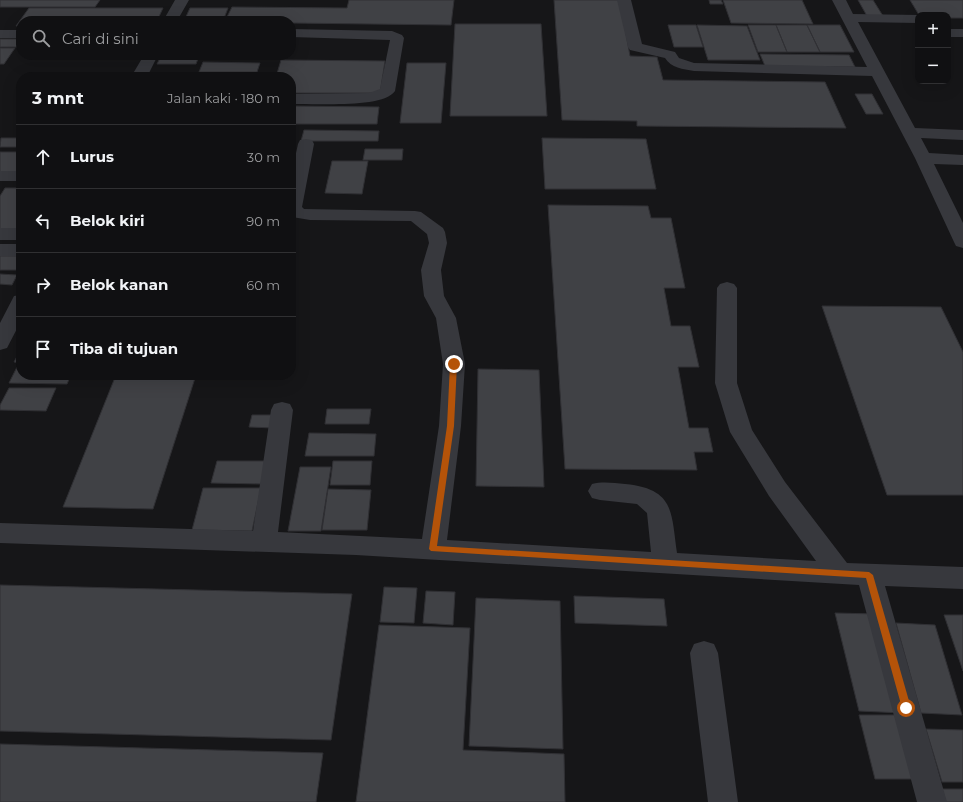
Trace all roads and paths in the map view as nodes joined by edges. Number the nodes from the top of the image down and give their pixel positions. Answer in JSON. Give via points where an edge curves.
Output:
{"nodes":[{"id":1,"x":182,"y":0,"type":"edge"},
{"id":2,"x":624,"y":0,"type":"edge"},
{"id":3,"x":839,"y":0,"type":"edge"},
{"id":4,"x":889,"y":6,"type":"dead end"},
{"id":5,"x":173,"y":16,"type":"edge"},
{"id":6,"x":915,"y":20,"type":"edge"},
{"id":7,"x":853,"y":25,"type":"junction"},
{"id":8,"x":895,"y":25,"type":"junction"},
{"id":9,"x":296,"y":33,"type":"edge"},
{"id":10,"x":951,"y":33,"type":"edge"},
{"id":11,"x":963,"y":33,"type":"edge"},
{"id":12,"x":0,"y":34,"type":"edge"},
{"id":13,"x":16,"y":34,"type":"edge"},
{"id":14,"x":148,"y":60,"type":"edge"},
{"id":15,"x":142,"y":72,"type":"edge"},
{"id":16,"x":876,"y":72,"type":"junction"},
{"id":17,"x":296,"y":99,"type":"edge"},
{"id":18,"x":909,"y":133,"type":"junction"},
{"id":19,"x":963,"y":135,"type":"edge"},
{"id":20,"x":306,"y":144,"type":"dead end"},
{"id":21,"x":923,"y":158,"type":"junction"},
{"id":22,"x":963,"y":160,"type":"edge"},
{"id":23,"x":0,"y":176,"type":"edge"},
{"id":24,"x":16,"y":176,"type":"edge"},
{"id":25,"x":296,"y":193,"type":"edge"},
{"id":26,"x":296,"y":211,"type":"edge"},
{"id":27,"x":0,"y":234,"type":"edge"},
{"id":28,"x":16,"y":234,"type":"edge"},
{"id":29,"x":963,"y":242,"type":"edge"},
{"id":30,"x":0,"y":250,"type":"edge"},
{"id":31,"x":16,"y":250,"type":"edge"},
{"id":32,"x":727,"y":288,"type":"dead end"},
{"id":33,"x":16,"y":311,"type":"edge"},
{"id":34,"x":0,"y":343,"type":"edge"},
{"id":35,"x":282,"y":410,"type":"dead end"},
{"id":36,"x":600,"y":491,"type":"dead end"},
{"id":37,"x":0,"y":533,"type":"edge"},
{"id":38,"x":264,"y":542,"type":"junction"},
{"id":39,"x":433,"y":549,"type":"junction"},
{"id":40,"x":664,"y":562,"type":"junction"},
{"id":41,"x":839,"y":572,"type":"junction"},
{"id":42,"x":869,"y":575,"type":"junction"},
{"id":43,"x":963,"y":578,"type":"edge"},
{"id":44,"x":704,"y":653,"type":"dead end"},
{"id":45,"x":723,"y":802,"type":"edge"},
{"id":46,"x":932,"y":802,"type":"edge"}],
"edges":[{"from":1,"to":5,"type":"street"},
{"from":2,"to":16,"type":"street","via":[[635,46],[670,55],[674,61],[684,65]]},
{"from":3,"to":7,"type":"street"},
{"from":4,"to":8,"type":"street"},
{"from":6,"to":8,"type":"street"},
{"from":7,"to":8,"type":"street"},
{"from":7,"to":16,"type":"street"},
{"from":9,"to":17,"type":"street","via":[[392,35],[397,38],[388,91],[380,96]]},
{"from":10,"to":11,"type":"street"},
{"from":12,"to":13,"type":"street"},
{"from":14,"to":15,"type":"street"},
{"from":16,"to":18,"type":"street"},
{"from":18,"to":19,"type":"street"},
{"from":18,"to":21,"type":"street"},
{"from":20,"to":25,"type":"street"},
{"from":21,"to":22,"type":"street"},
{"from":21,"to":29,"type":"street"},
{"from":23,"to":24,"type":"street"},
{"from":26,"to":39,"type":"street","via":[[310,215],[415,216],[436,232],[438,243],[431,270],[434,296],[446,318],[454,364],[450,426]]},
{"from":27,"to":28,"type":"street"},
{"from":30,"to":31,"type":"street"},
{"from":32,"to":41,"type":"street","via":[[726,383],[741,432],[777,489]]},
{"from":33,"to":34,"type":"street"},
{"from":35,"to":38,"type":"street"},
{"from":36,"to":40,"type":"street","via":[[642,496],[652,502],[659,510]]},
{"from":37,"to":38,"type":"street"},
{"from":38,"to":39,"type":"street"},
{"from":39,"to":40,"type":"street"},
{"from":40,"to":41,"type":"street"},
{"from":41,"to":42,"type":"street"},
{"from":42,"to":43,"type":"street"},
{"from":42,"to":46,"type":"street"},
{"from":44,"to":45,"type":"street"}]}
